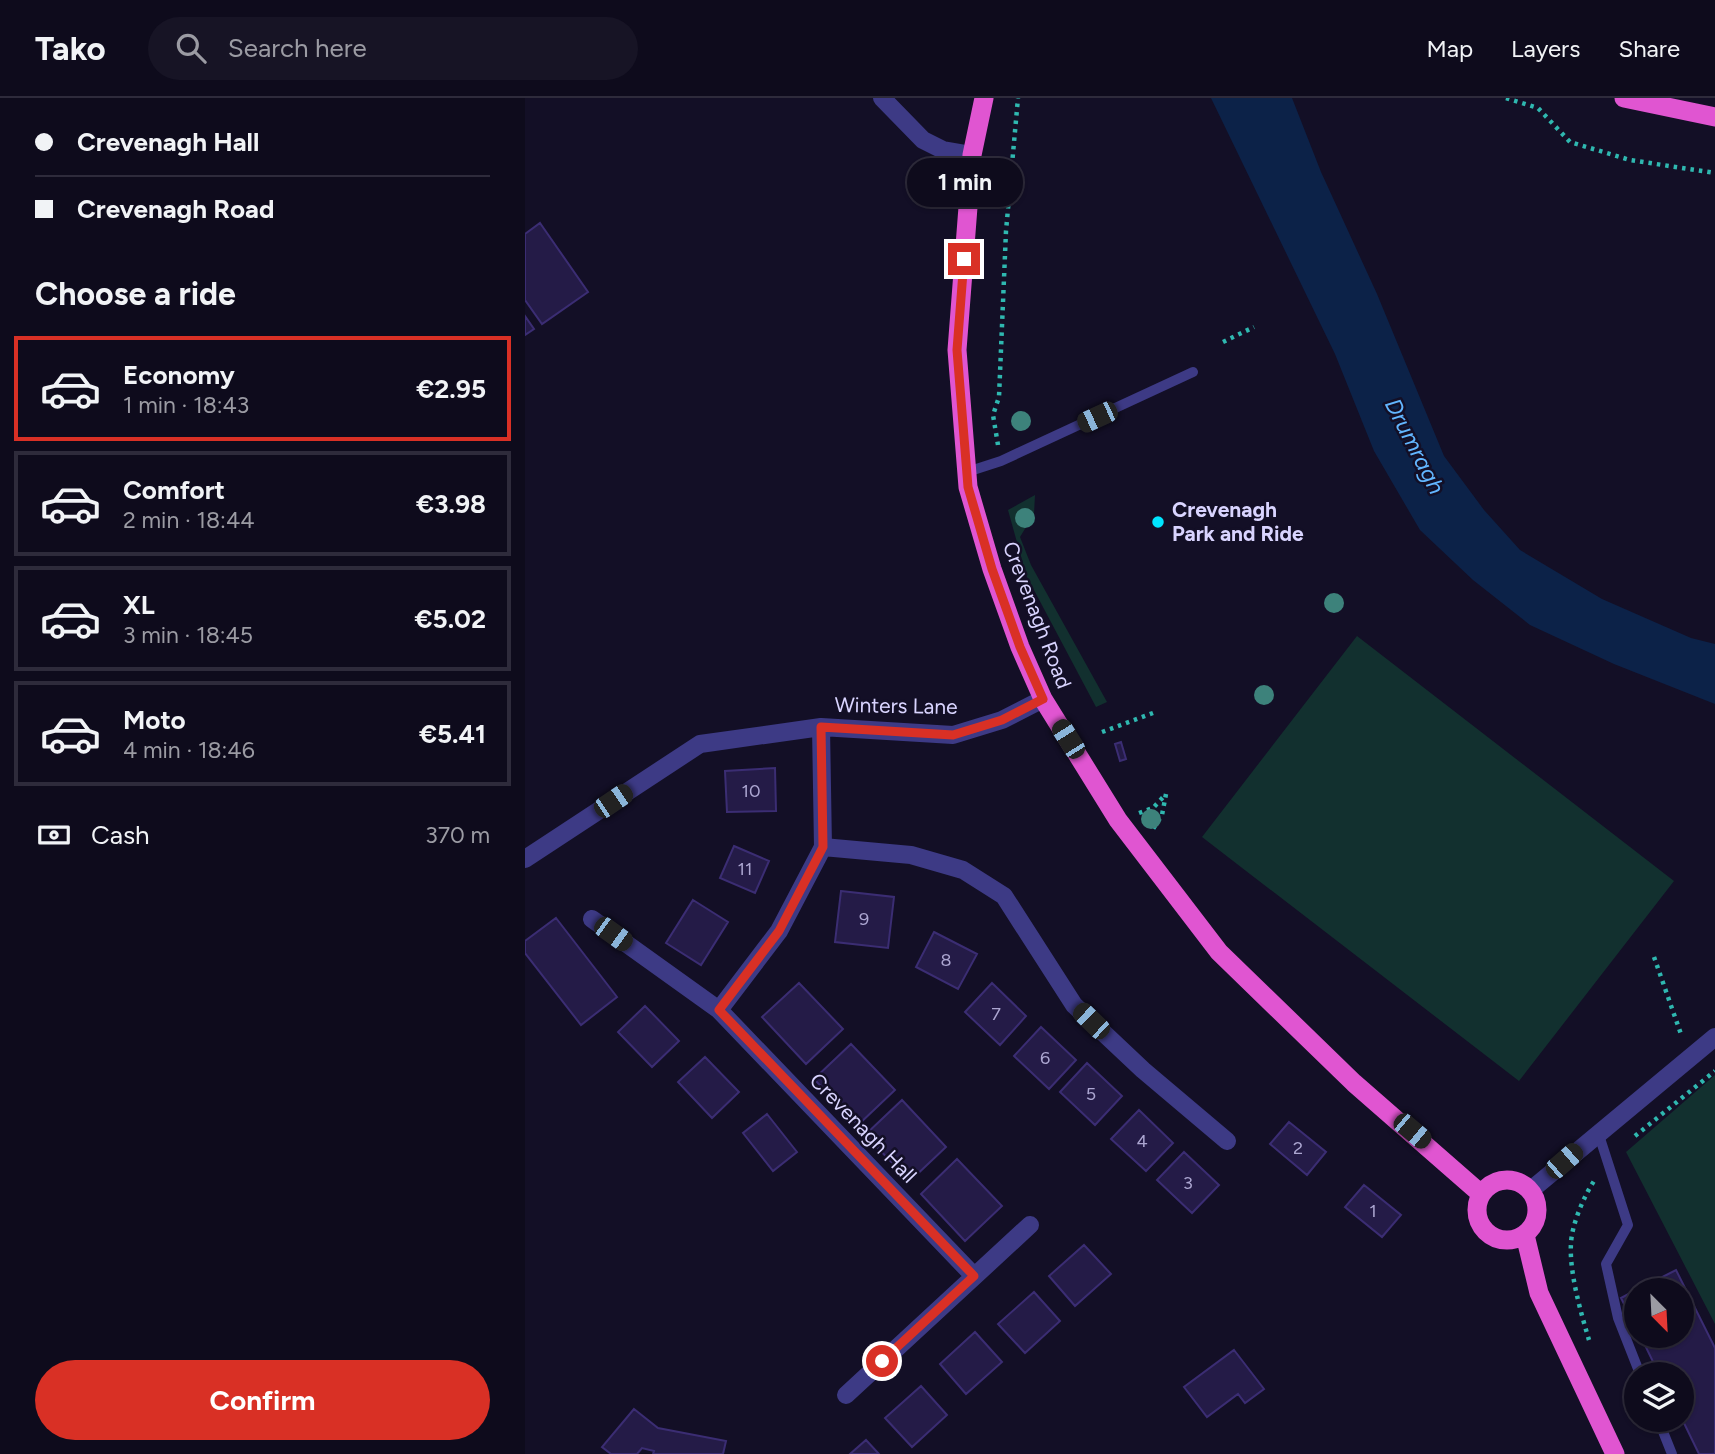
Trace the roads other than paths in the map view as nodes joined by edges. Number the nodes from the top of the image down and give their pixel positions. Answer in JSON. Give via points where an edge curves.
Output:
{"nodes":[{"id":1,"x":882,"y":98,"type":"edge"},
{"id":2,"x":984,"y":98,"type":"edge"},
{"id":3,"x":1624,"y":98,"type":"edge"},
{"id":4,"x":1715,"y":117,"type":"edge"},
{"id":5,"x":972,"y":155,"type":"junction"},
{"id":6,"x":1193,"y":372,"type":"dead end"},
{"id":7,"x":967,"y":472,"type":"junction"},
{"id":8,"x":1043,"y":699,"type":"junction"},
{"id":9,"x":821,"y":727,"type":"junction"},
{"id":10,"x":823,"y":847,"type":"junction"},
{"id":11,"x":525,"y":859,"type":"edge"},
{"id":12,"x":592,"y":919,"type":"dead end"},
{"id":13,"x":719,"y":1010,"type":"junction"},
{"id":14,"x":1715,"y":1037,"type":"edge"},
{"id":15,"x":1598,"y":1132,"type":"junction"},
{"id":16,"x":1227,"y":1141,"type":"dead end"},
{"id":17,"x":1531,"y":1190,"type":"junction"},
{"id":18,"x":1481,"y":1194,"type":"junction"},
{"id":19,"x":1030,"y":1224,"type":"dead end"},
{"id":20,"x":1525,"y":1235,"type":"junction"},
{"id":21,"x":974,"y":1276,"type":"junction"},
{"id":22,"x":1635,"y":1362,"type":"edge"},
{"id":23,"x":846,"y":1395,"type":"dead end"},
{"id":24,"x":1663,"y":1432,"type":"edge"},
{"id":25,"x":1615,"y":1454,"type":"edge"},
{"id":26,"x":1672,"y":1454,"type":"edge"}],
"edges":[{"from":1,"to":5,"type":"street","via":[[923,140],[943,150]]},
{"from":2,"to":5,"type":"highway","name":"Crevenagh Road"},
{"from":3,"to":4,"type":"highway"},
{"from":5,"to":7,"type":"highway","name":"Crevenagh Road","via":[[957,350]]},
{"from":6,"to":7,"type":"lane","via":[[1001,461]]},
{"from":7,"to":8,"type":"highway","name":"Crevenagh Road","via":[[992,569]]},
{"from":8,"to":9,"type":"street","name":"Winters Lane","via":[[1002,720],[953,735]]},
{"from":8,"to":18,"type":"highway","name":"Crevenagh Road","via":[[1118,820],[1219,952],[1354,1083]]},
{"from":9,"to":10,"type":"street"},
{"from":9,"to":11,"type":"street","name":"Winters Lane","via":[[700,744]]},
{"from":10,"to":13,"type":"street","via":[[779,931]]},
{"from":10,"to":16,"type":"street","via":[[911,855],[963,870],[1004,896],[1074,1005]]},
{"from":12,"to":13,"type":"street","name":"Crevenagh Hall"},
{"from":13,"to":21,"type":"street","name":"Crevenagh Hall"},
{"from":14,"to":15,"type":"street"},
{"from":15,"to":17,"type":"street"},
{"from":15,"to":22,"type":"lane","via":[[1628,1225],[1605,1264],[1618,1318]]},
{"from":17,"to":18,"type":"highway","via":[[1515,1180],[1505,1180],[1496,1181]]},
{"from":17,"to":20,"type":"highway","via":[[1538,1209]]},
{"from":18,"to":20,"type":"highway","via":[[1477,1214],[1486,1232],[1505,1241]]},
{"from":19,"to":21,"type":"street"},
{"from":20,"to":25,"type":"highway","via":[[1539,1293]]},
{"from":21,"to":23,"type":"street"},
{"from":24,"to":26,"type":"lane"}]}
